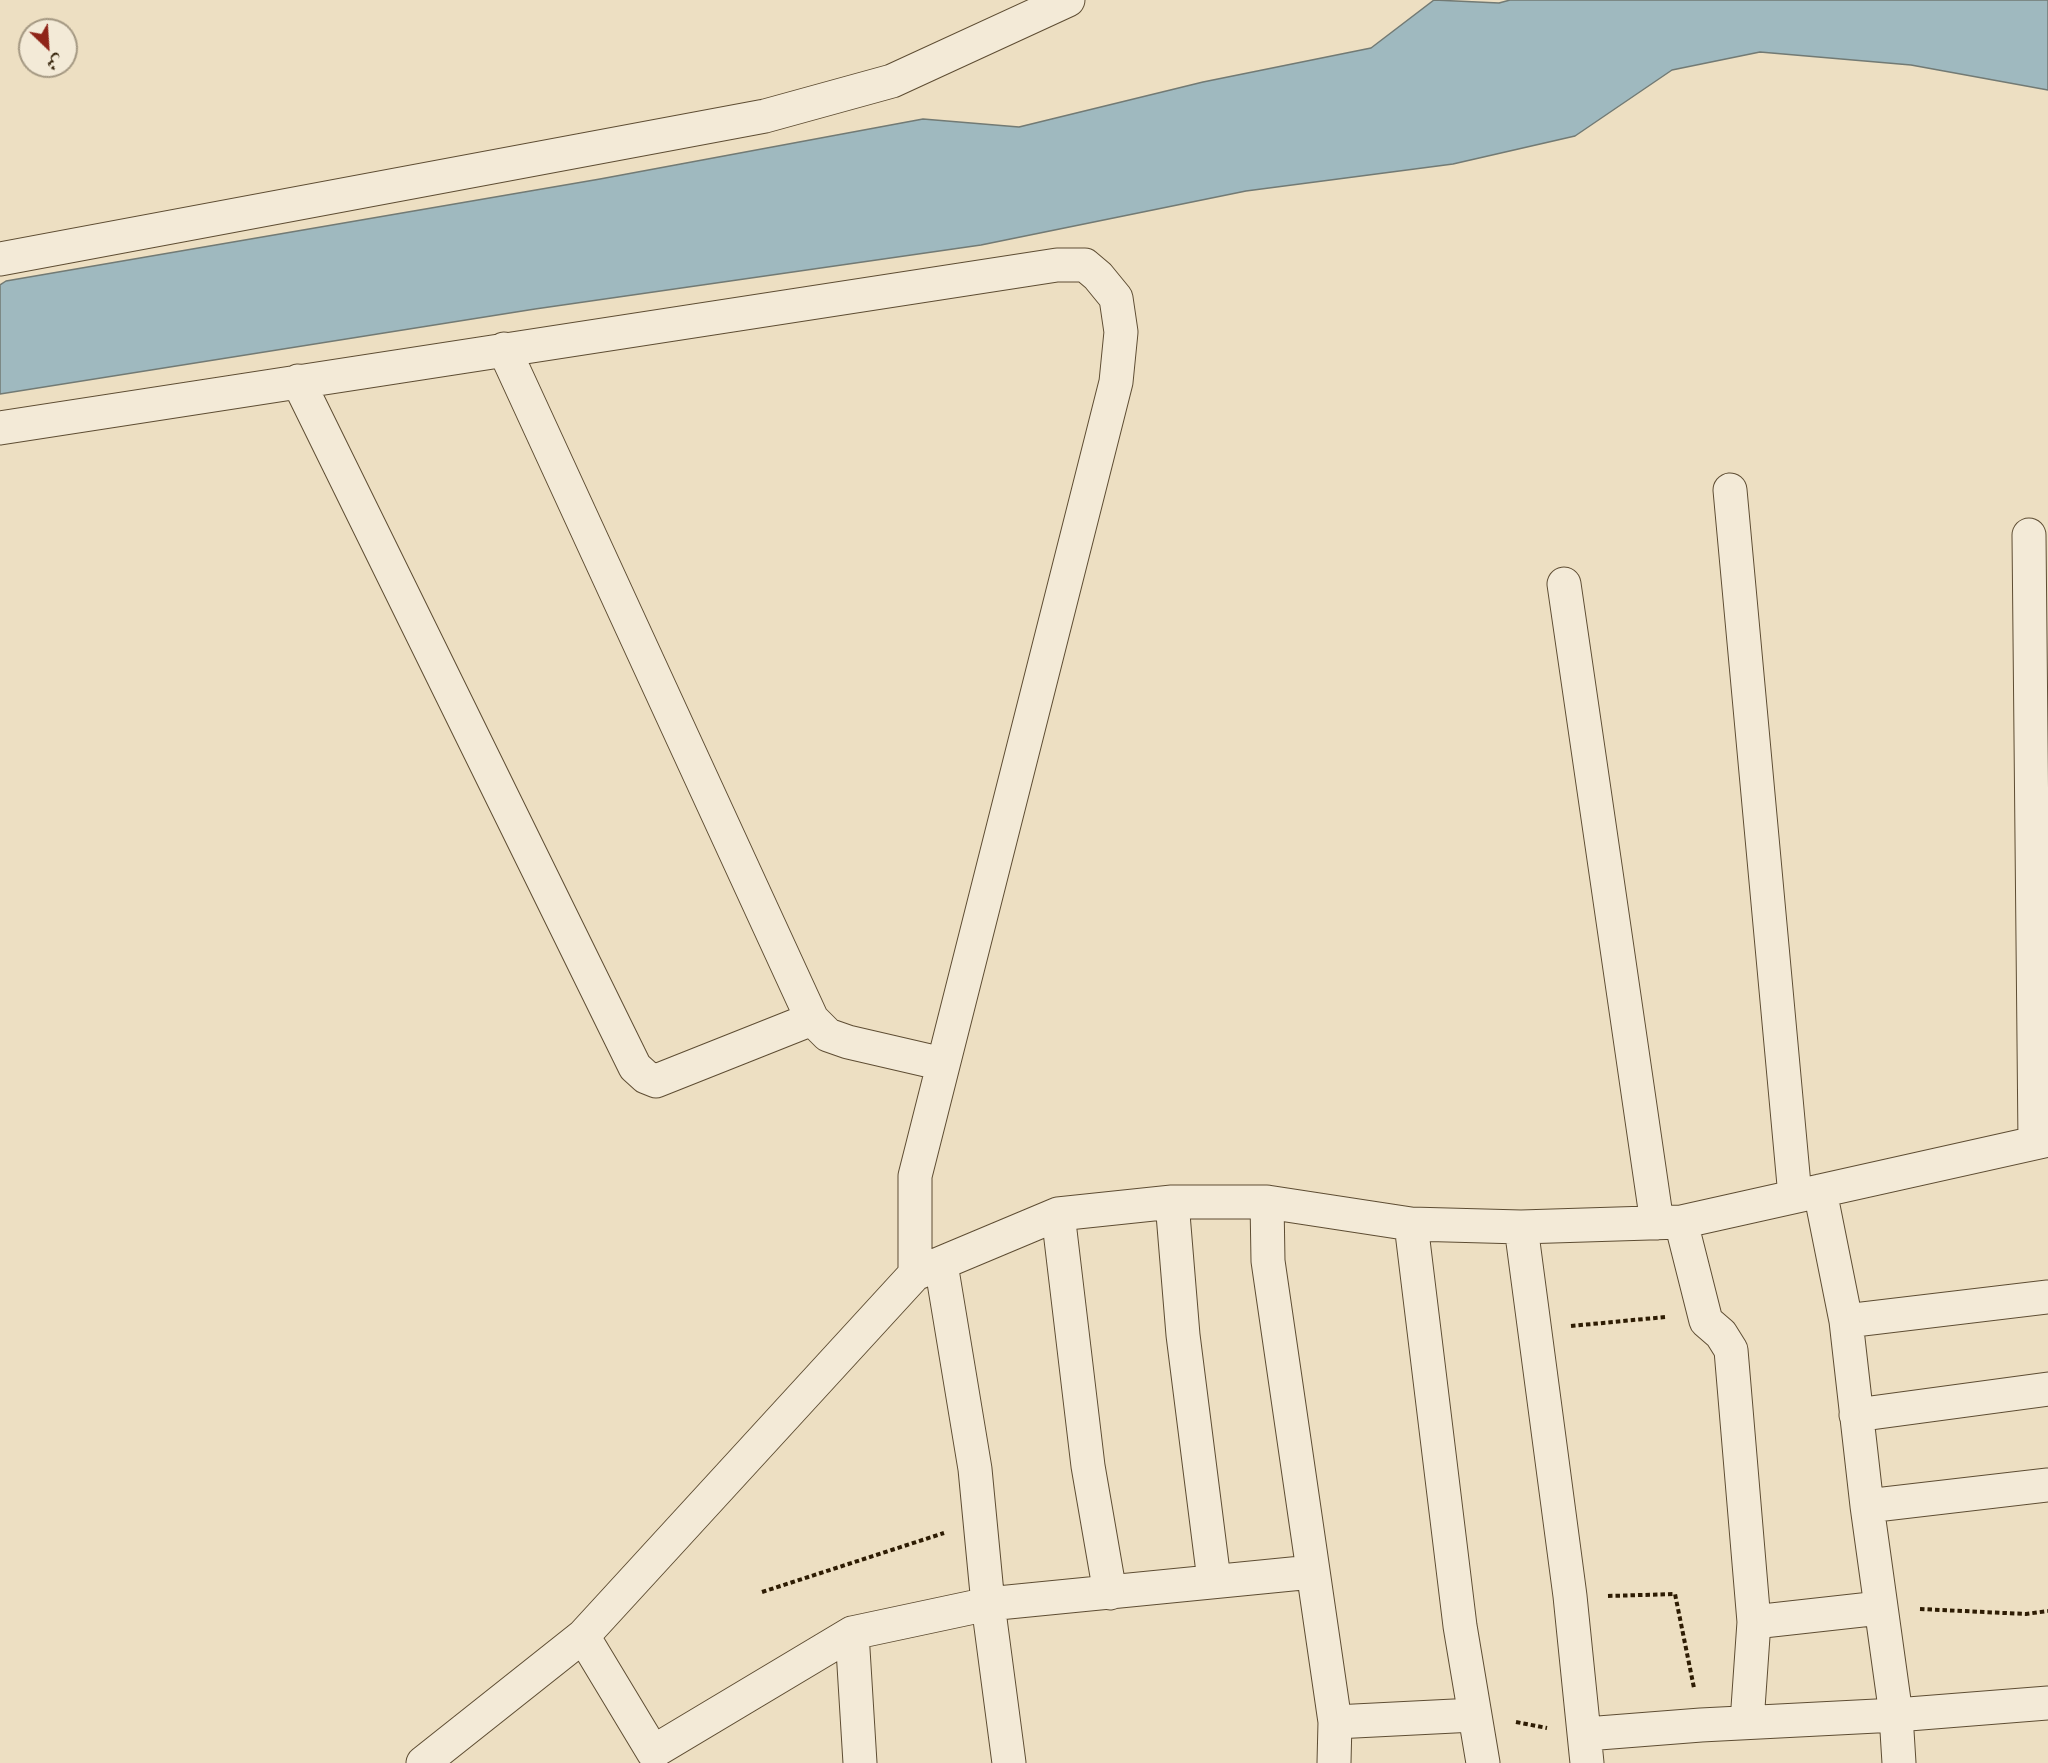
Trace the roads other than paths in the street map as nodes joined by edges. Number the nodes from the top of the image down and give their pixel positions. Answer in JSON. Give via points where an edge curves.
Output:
{"nodes":[{"id":1,"x":1068,"y":0,"type":"edge"},
{"id":2,"x":0,"y":259,"type":"edge"},
{"id":3,"x":504,"y":349,"type":"junction"},
{"id":4,"x":298,"y":381,"type":"junction"},
{"id":5,"x":0,"y":428,"type":"edge"},
{"id":6,"x":1730,"y":490,"type":"dead end"},
{"id":7,"x":2029,"y":535,"type":"dead end"},
{"id":8,"x":1564,"y":584,"type":"dead end"},
{"id":9,"x":2039,"y":634,"type":"edge"},
{"id":10,"x":2039,"y":758,"type":"edge"},
{"id":11,"x":812,"y":1019,"type":"junction"},
{"id":12,"x":943,"y":1064,"type":"junction"},
{"id":13,"x":2041,"y":1141,"type":"edge"},
{"id":14,"x":1808,"y":1194,"type":"junction"},
{"id":15,"x":1173,"y":1202,"type":"junction"},
{"id":16,"x":1267,"y":1202,"type":"junction"},
{"id":17,"x":1058,"y":1214,"type":"junction"},
{"id":18,"x":1669,"y":1222,"type":"junction"},
{"id":19,"x":1411,"y":1224,"type":"junction"},
{"id":20,"x":1521,"y":1227,"type":"junction"},
{"id":21,"x":928,"y":1269,"type":"junction"},
{"id":22,"x":2048,"y":1297,"type":"edge"},
{"id":23,"x":1846,"y":1321,"type":"junction"},
{"id":24,"x":2048,"y":1389,"type":"edge"},
{"id":25,"x":1856,"y":1415,"type":"junction"},
{"id":26,"x":2048,"y":1485,"type":"edge"},
{"id":27,"x":1867,"y":1506,"type":"junction"},
{"id":28,"x":1312,"y":1572,"type":"junction"},
{"id":29,"x":1214,"y":1580,"type":"junction"},
{"id":30,"x":1110,"y":1593,"type":"junction"},
{"id":31,"x":988,"y":1604,"type":"junction"},
{"id":32,"x":1880,"y":1608,"type":"junction"},
{"id":33,"x":1754,"y":1623,"type":"junction"},
{"id":34,"x":852,"y":1633,"type":"junction"},
{"id":35,"x":583,"y":1636,"type":"junction"},
{"id":36,"x":2048,"y":1703,"type":"edge"},
{"id":37,"x":1474,"y":1715,"type":"junction"},
{"id":38,"x":1896,"y":1715,"type":"junction"},
{"id":39,"x":1335,"y":1722,"type":"junction"},
{"id":40,"x":1747,"y":1722,"type":"junction"},
{"id":41,"x":1587,"y":1749,"type":"edge"},
{"id":42,"x":654,"y":1757,"type":"edge"},
{"id":43,"x":423,"y":1763,"type":"edge"},
{"id":44,"x":860,"y":1763,"type":"edge"},
{"id":45,"x":1010,"y":1763,"type":"edge"},
{"id":46,"x":1334,"y":1763,"type":"edge"},
{"id":47,"x":1483,"y":1763,"type":"edge"},
{"id":48,"x":1899,"y":1763,"type":"edge"}],
"edges":[{"from":1,"to":2,"type":"street","via":[[892,81],[765,116]]},
{"from":3,"to":4,"type":"street"},
{"from":3,"to":11,"type":"street"},
{"from":3,"to":12,"type":"street","via":[[1057,264],[1085,265],[1116,298],[1121,332],[1116,382]]},
{"from":4,"to":5,"type":"street"},
{"from":4,"to":11,"type":"street","via":[[635,1067],[656,1081]]},
{"from":6,"to":14,"type":"street"},
{"from":7,"to":9,"type":"street"},
{"from":8,"to":18,"type":"street"},
{"from":9,"to":10,"type":"street"},
{"from":10,"to":13,"type":"street"},
{"from":11,"to":12,"type":"street","via":[[828,1035],[848,1042]]},
{"from":12,"to":21,"type":"street","via":[[915,1176]]},
{"from":13,"to":14,"type":"street"},
{"from":14,"to":18,"type":"street"},
{"from":14,"to":23,"type":"street"},
{"from":15,"to":16,"type":"street"},
{"from":15,"to":17,"type":"street"},
{"from":15,"to":29,"type":"street","via":[[1183,1335]]},
{"from":16,"to":19,"type":"street"},
{"from":16,"to":28,"type":"street","via":[[1268,1261]]},
{"from":17,"to":21,"type":"street"},
{"from":17,"to":30,"type":"street","via":[[1088,1466]]},
{"from":18,"to":20,"type":"street"},
{"from":18,"to":33,"type":"street","via":[[1706,1321],[1731,1350]]},
{"from":19,"to":20,"type":"street"},
{"from":19,"to":37,"type":"street"},
{"from":20,"to":41,"type":"street"},
{"from":21,"to":31,"type":"street","via":[[975,1469]]},
{"from":21,"to":35,"type":"street"},
{"from":22,"to":23,"type":"street"},
{"from":23,"to":25,"type":"street"},
{"from":24,"to":25,"type":"street"},
{"from":25,"to":27,"type":"street"},
{"from":26,"to":27,"type":"street"},
{"from":27,"to":32,"type":"street"},
{"from":28,"to":29,"type":"street"},
{"from":28,"to":39,"type":"street"},
{"from":29,"to":30,"type":"street"},
{"from":30,"to":31,"type":"street"},
{"from":31,"to":34,"type":"street"},
{"from":31,"to":45,"type":"street"},
{"from":32,"to":33,"type":"street"},
{"from":32,"to":38,"type":"street"},
{"from":33,"to":40,"type":"street"},
{"from":34,"to":42,"type":"street"},
{"from":34,"to":44,"type":"street"},
{"from":35,"to":42,"type":"street"},
{"from":35,"to":43,"type":"street"},
{"from":36,"to":38,"type":"street"},
{"from":37,"to":39,"type":"street"},
{"from":37,"to":47,"type":"street"},
{"from":38,"to":40,"type":"street"},
{"from":38,"to":48,"type":"street"},
{"from":39,"to":46,"type":"street"},
{"from":40,"to":41,"type":"street","via":[[1701,1725]]}]}
